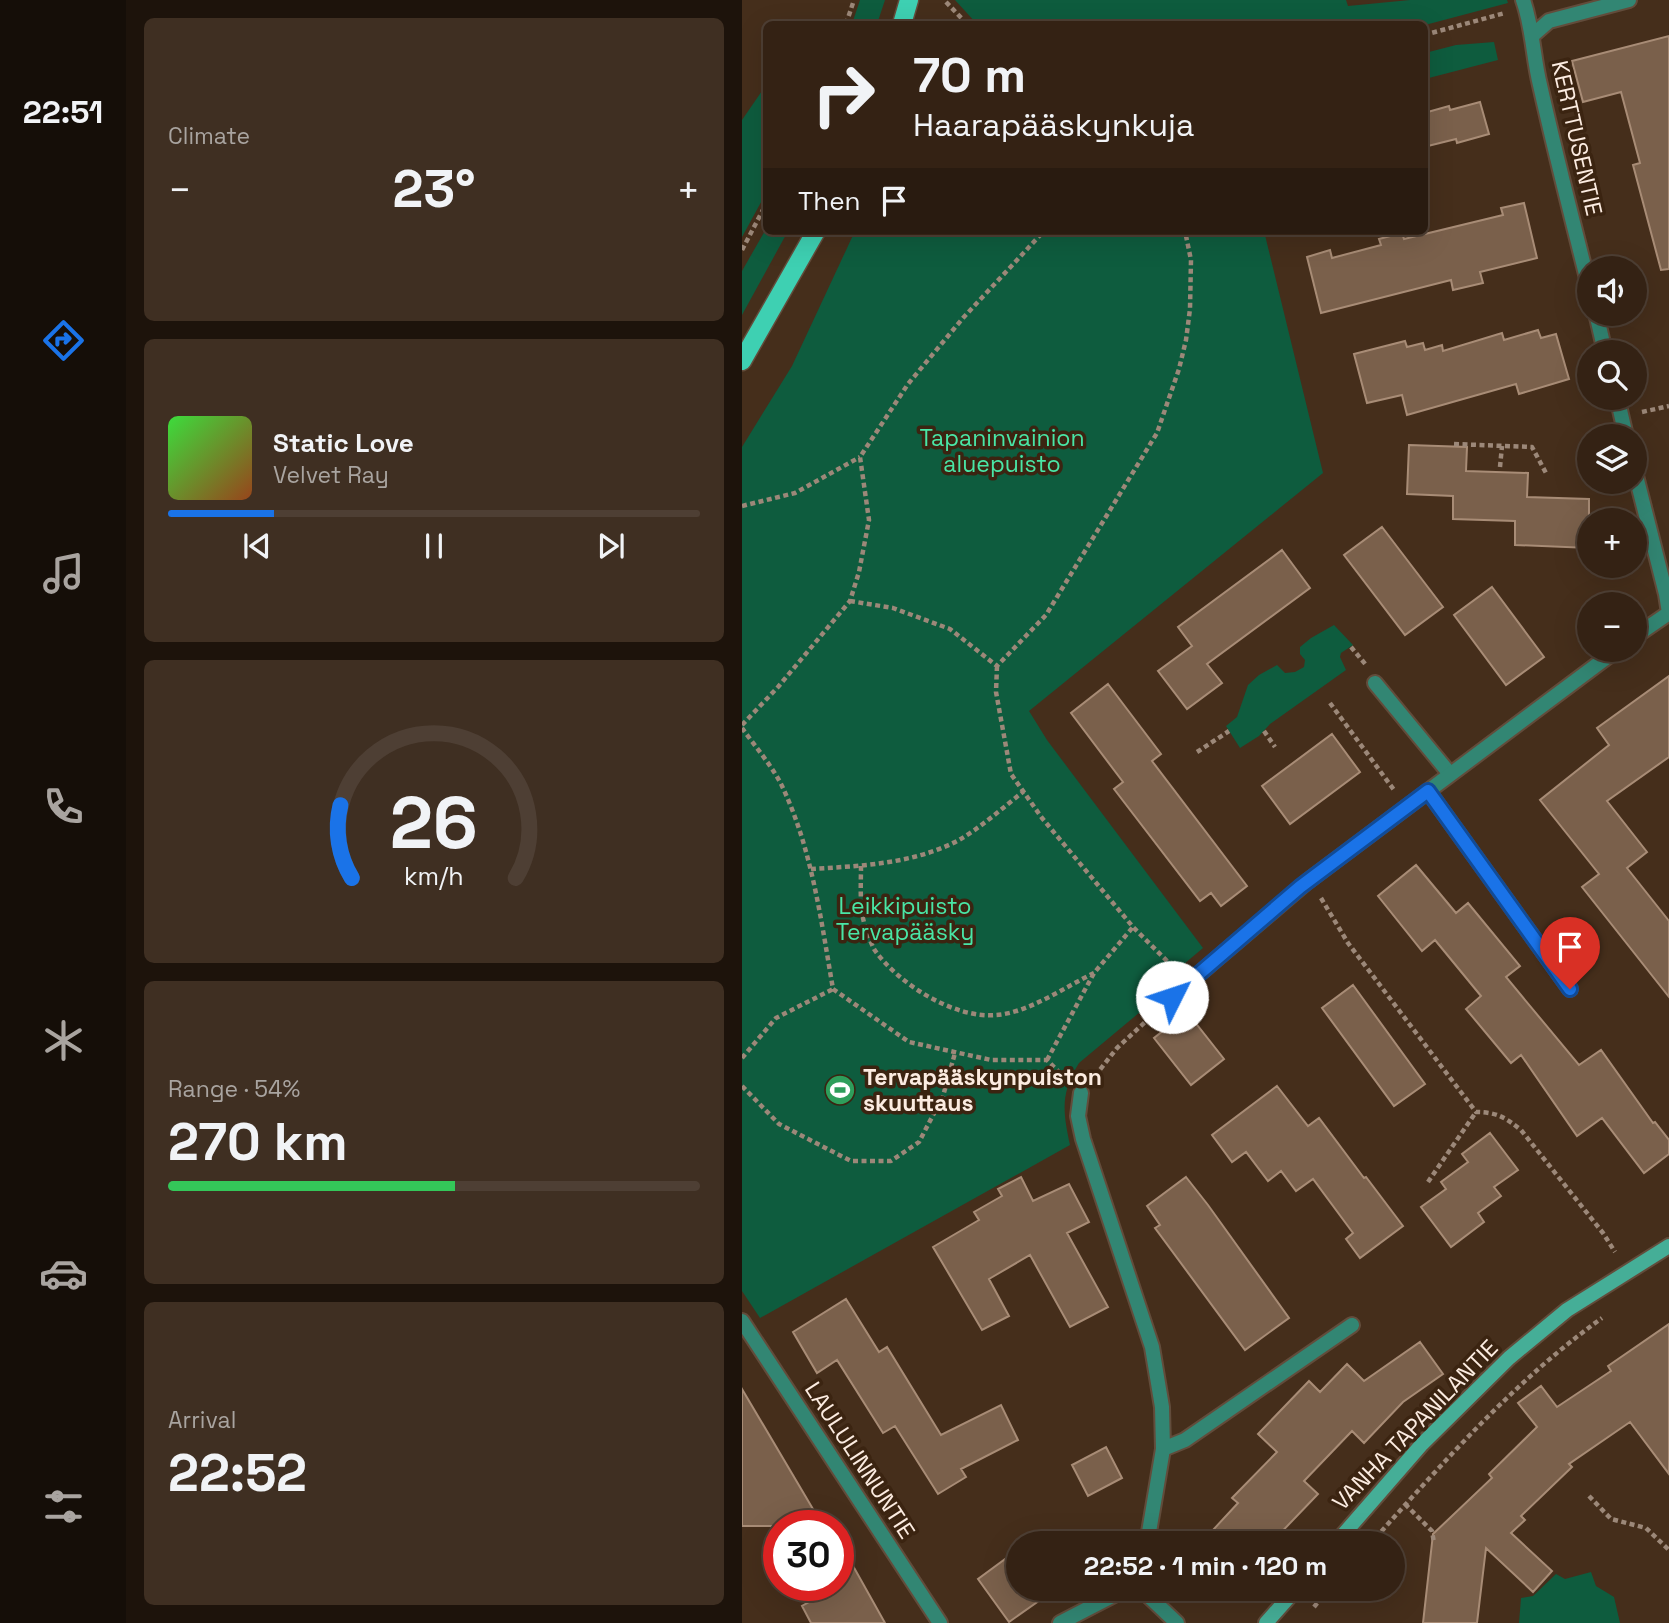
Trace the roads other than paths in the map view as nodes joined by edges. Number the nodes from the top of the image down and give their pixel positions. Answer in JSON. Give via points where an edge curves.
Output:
{"nodes":[{"id":1,"x":909,"y":0,"type":"edge"},
{"id":2,"x":1629,"y":0,"type":"edge"},
{"id":3,"x":1524,"y":3,"type":"edge"},
{"id":4,"x":903,"y":21,"type":"edge"},
{"id":5,"x":1533,"y":35,"type":"junction"},
{"id":6,"x":815,"y":235,"type":"edge"},
{"id":7,"x":1581,"y":256,"type":"edge"},
{"id":8,"x":742,"y":361,"type":"edge"},
{"id":9,"x":1641,"y":494,"type":"edge"},
{"id":10,"x":1669,"y":613,"type":"edge"},
{"id":11,"x":1647,"y":628,"type":"edge"},
{"id":12,"x":1601,"y":662,"type":"edge"},
{"id":13,"x":1373,"y":677,"type":"road end"},
{"id":14,"x":1450,"y":774,"type":"junction"},
{"id":15,"x":1428,"y":791,"type":"junction"},
{"id":16,"x":1570,"y":989,"type":"dead end"},
{"id":17,"x":1172,"y":997,"type":"road end"},
{"id":18,"x":1081,"y":1093,"type":"road end"},
{"id":19,"x":1669,"y":1246,"type":"edge"},
{"id":20,"x":742,"y":1321,"type":"edge"},
{"id":21,"x":1352,"y":1325,"type":"dead end"},
{"id":22,"x":1163,"y":1449,"type":"junction"},
{"id":23,"x":1149,"y":1531,"type":"edge"},
{"id":24,"x":1346,"y":1531,"type":"edge"},
{"id":25,"x":1102,"y":1601,"type":"edge"},
{"id":26,"x":1154,"y":1601,"type":"edge"},
{"id":27,"x":1285,"y":1601,"type":"edge"},
{"id":28,"x":940,"y":1623,"type":"edge"},
{"id":29,"x":1060,"y":1623,"type":"edge"},
{"id":30,"x":1177,"y":1623,"type":"edge"},
{"id":31,"x":1266,"y":1623,"type":"edge"}],
"edges":[{"from":1,"to":4,"type":"main road"},
{"from":2,"to":5,"type":"street","via":[[1549,21]]},
{"from":3,"to":5,"type":"street","name":"KERTTUSENTIE"},
{"from":5,"to":7,"type":"street","name":"KERTTUSENTIE","via":[[1537,71]]},
{"from":6,"to":8,"type":"main road"},
{"from":9,"to":10,"type":"street"},
{"from":10,"to":11,"type":"street"},
{"from":12,"to":14,"type":"street"},
{"from":13,"to":14,"type":"street"},
{"from":14,"to":15,"type":"street"},
{"from":15,"to":16,"type":"street"},
{"from":15,"to":17,"type":"street","via":[[1308,881]]},
{"from":18,"to":22,"type":"street","via":[[1078,1116],[1083,1139],[1152,1347],[1162,1407]]},
{"from":19,"to":24,"type":"street","name":"VANHA TAPANILANTIE","via":[[1567,1310],[1509,1358],[1422,1444]]},
{"from":20,"to":28,"type":"street","name":"LAULULINNUNTIE"},
{"from":21,"to":22,"type":"street","via":[[1185,1440]]},
{"from":22,"to":23,"type":"street"},
{"from":25,"to":29,"type":"street"},
{"from":26,"to":30,"type":"street"},
{"from":27,"to":31,"type":"street"}]}
